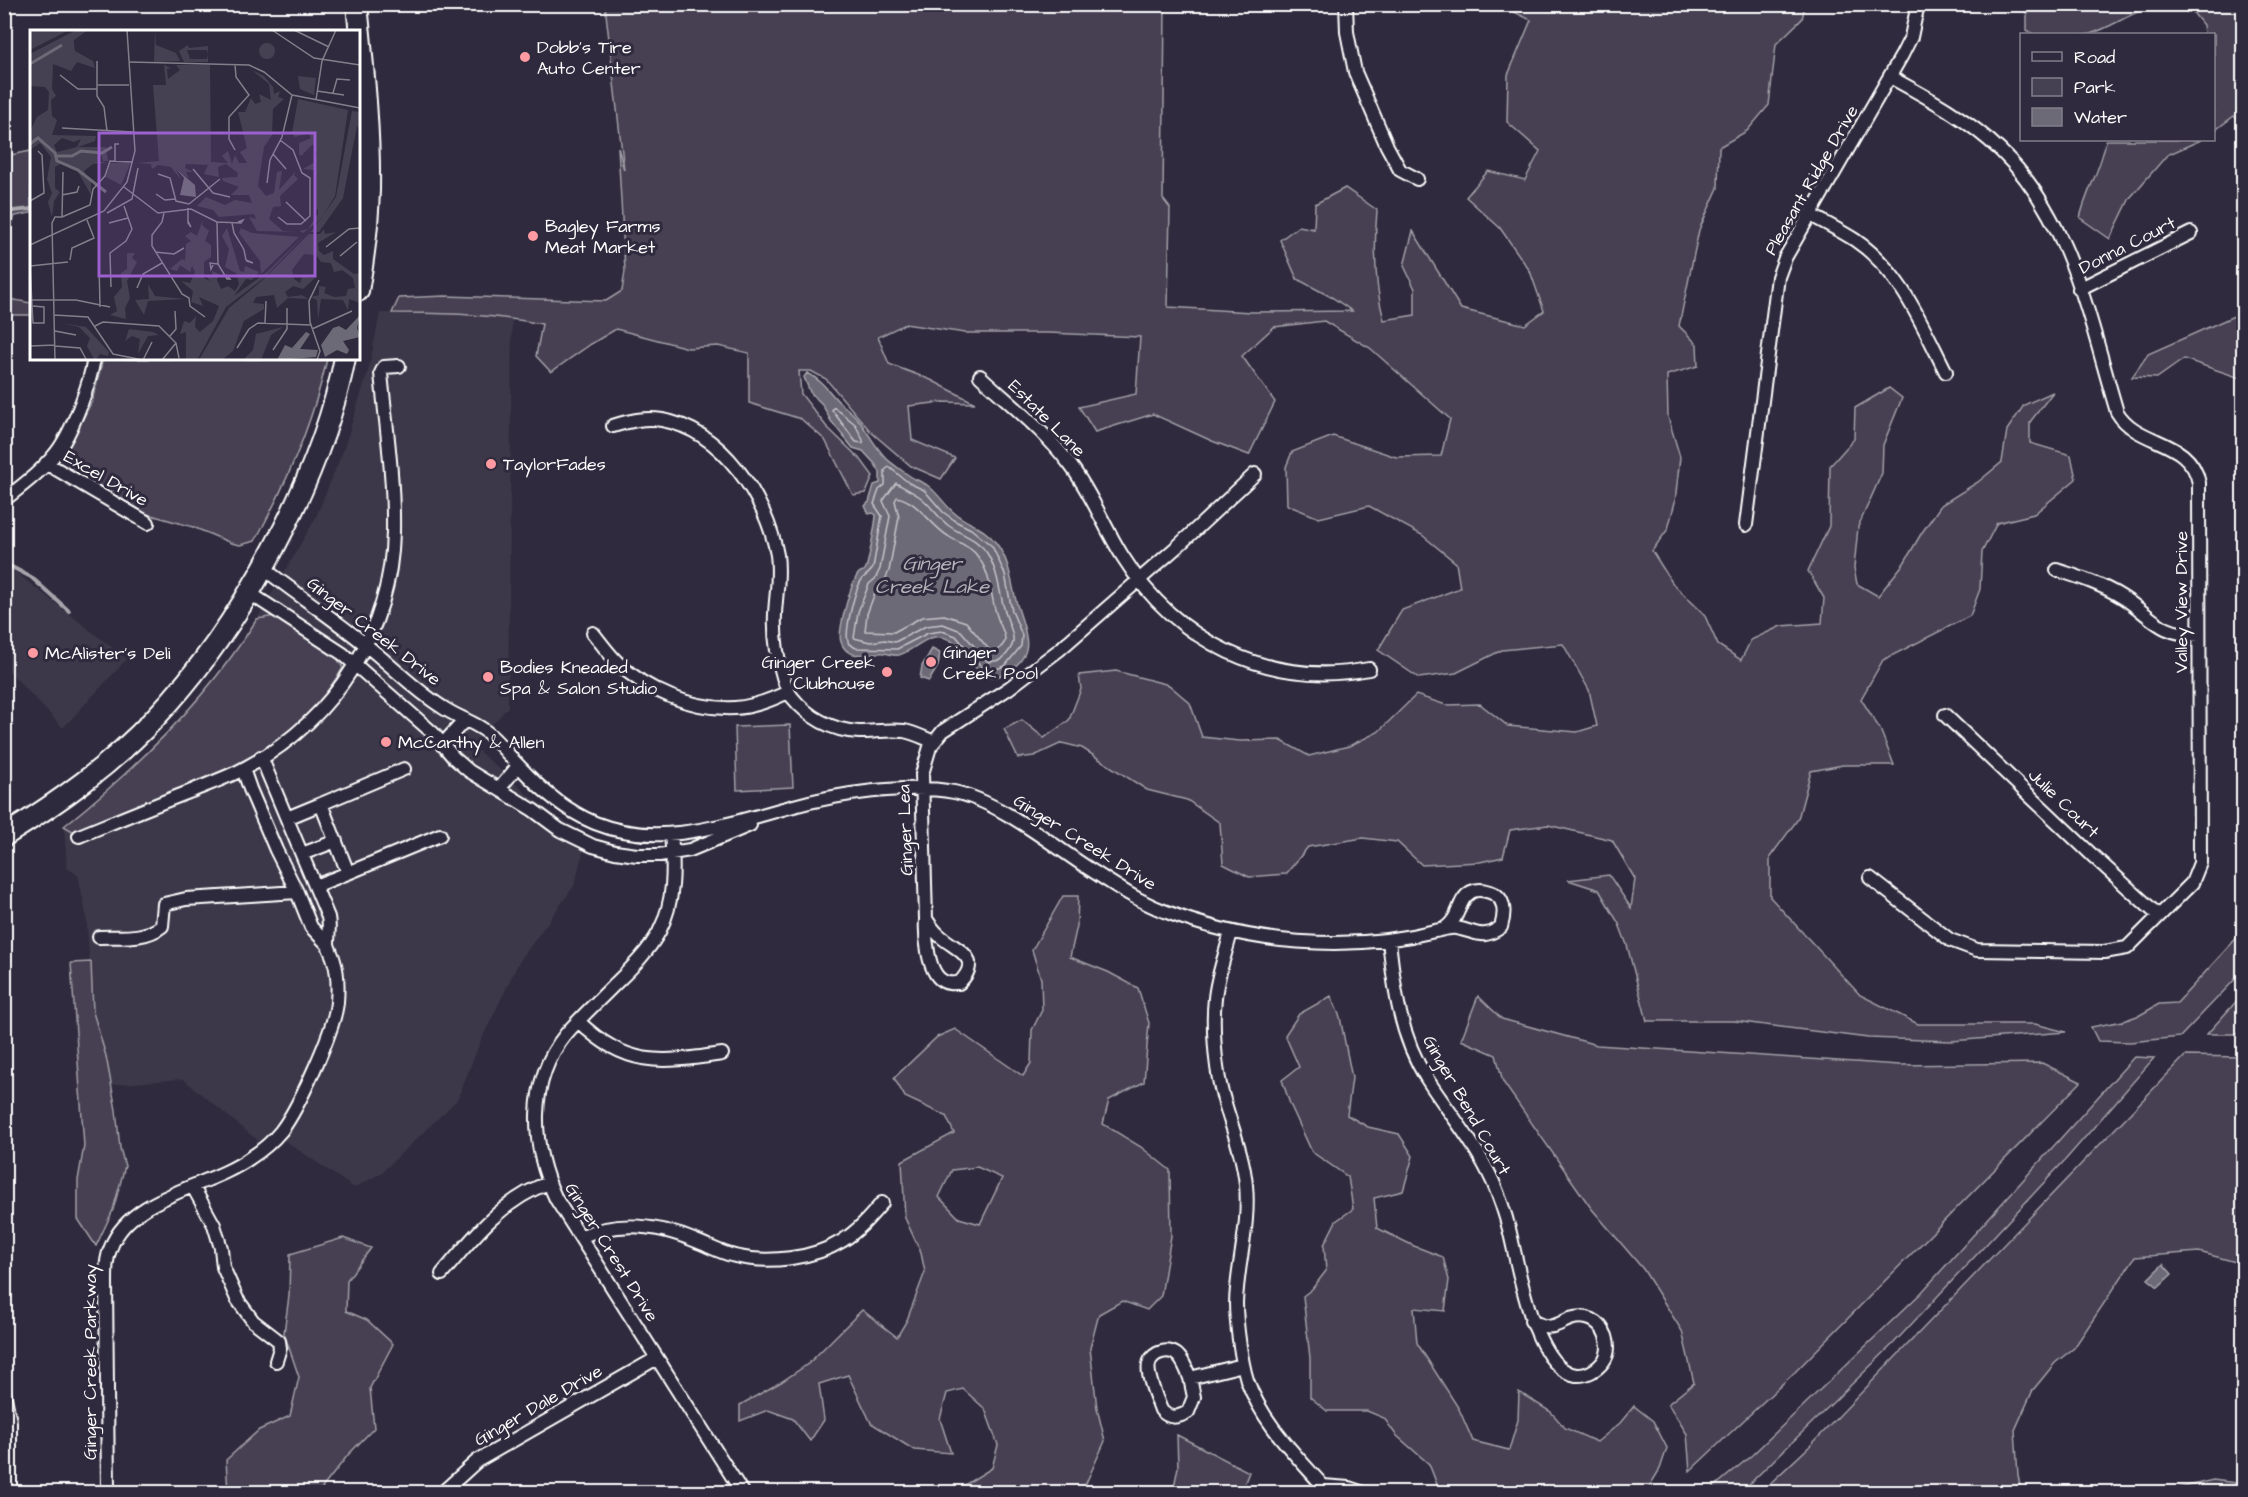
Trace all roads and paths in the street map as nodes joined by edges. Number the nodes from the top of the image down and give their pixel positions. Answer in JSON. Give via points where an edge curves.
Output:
{"nodes":[{"id":1,"x":357,"y":4,"type":"edge"},
{"id":2,"x":1346,"y":4,"type":"edge"},
{"id":3,"x":1918,"y":4,"type":"edge"},
{"id":4,"x":360,"y":30,"type":"edge"},
{"id":5,"x":360,"y":33,"type":"edge"},
{"id":6,"x":1890,"y":76,"type":"junction"},
{"id":7,"x":1417,"y":179,"type":"dead end"},
{"id":8,"x":1810,"y":215,"type":"junction"},
{"id":9,"x":2191,"y":233,"type":"dead end"},
{"id":10,"x":360,"y":279,"type":"edge"},
{"id":11,"x":2079,"y":289,"type":"junction"},
{"id":12,"x":93,"y":360,"type":"edge"},
{"id":13,"x":344,"y":360,"type":"edge"},
{"id":14,"x":399,"y":366,"type":"dead end"},
{"id":15,"x":1946,"y":372,"type":"dead end"},
{"id":16,"x":980,"y":376,"type":"dead end"},
{"id":17,"x":613,"y":426,"type":"dead end"},
{"id":18,"x":46,"y":463,"type":"junction"},
{"id":19,"x":1255,"y":474,"type":"dead end"},
{"id":20,"x":4,"y":500,"type":"edge"},
{"id":21,"x":148,"y":523,"type":"dead end"},
{"id":22,"x":1746,"y":525,"type":"dead end"},
{"id":23,"x":262,"y":567,"type":"junction"},
{"id":24,"x":2057,"y":570,"type":"dead end"},
{"id":25,"x":1139,"y":580,"type":"junction"},
{"id":26,"x":248,"y":592,"type":"junction"},
{"id":27,"x":593,"y":633,"type":"dead end"},
{"id":28,"x":2199,"y":635,"type":"junction"},
{"id":29,"x":367,"y":645,"type":"junction"},
{"id":30,"x":356,"y":665,"type":"junction"},
{"id":31,"x":1369,"y":669,"type":"dead end"},
{"id":32,"x":788,"y":692,"type":"junction"},
{"id":33,"x":1945,"y":715,"type":"dead end"},
{"id":34,"x":465,"y":720,"type":"junction"},
{"id":35,"x":934,"y":742,"type":"junction"},
{"id":36,"x":442,"y":745,"type":"junction"},
{"id":37,"x":261,"y":757,"type":"junction"},
{"id":38,"x":518,"y":766,"type":"junction"},
{"id":39,"x":243,"y":769,"type":"junction"},
{"id":40,"x":404,"y":769,"type":"dead end"},
{"id":41,"x":499,"y":789,"type":"junction"},
{"id":42,"x":921,"y":789,"type":"junction"},
{"id":43,"x":321,"y":804,"type":"junction"},
{"id":44,"x":778,"y":810,"type":"junction"},
{"id":45,"x":287,"y":818,"type":"junction"},
{"id":46,"x":671,"y":834,"type":"junction"},
{"id":47,"x":440,"y":835,"type":"dead end"},
{"id":48,"x":4,"y":836,"type":"edge"},
{"id":49,"x":79,"y":836,"type":"dead end"},
{"id":50,"x":336,"y":841,"type":"junction"},
{"id":51,"x":673,"y":853,"type":"junction"},
{"id":52,"x":302,"y":854,"type":"junction"},
{"id":53,"x":308,"y":867,"type":"junction"},
{"id":54,"x":348,"y":873,"type":"junction"},
{"id":55,"x":290,"y":875,"type":"junction"},
{"id":56,"x":1870,"y":878,"type":"dead end"},
{"id":57,"x":315,"y":886,"type":"junction"},
{"id":58,"x":297,"y":891,"type":"junction"},
{"id":59,"x":2159,"y":916,"type":"junction"},
{"id":60,"x":926,"y":920,"type":"junction"},
{"id":61,"x":1444,"y":929,"type":"junction"},
{"id":62,"x":1231,"y":932,"type":"junction"},
{"id":63,"x":99,"y":938,"type":"dead end"},
{"id":64,"x":1389,"y":940,"type":"junction"},
{"id":65,"x":328,"y":945,"type":"junction"},
{"id":66,"x":578,"y":1021,"type":"junction"},
{"id":67,"x":722,"y":1054,"type":"dead end"},
{"id":68,"x":549,"y":1183,"type":"junction"},
{"id":69,"x":193,"y":1186,"type":"junction"},
{"id":70,"x":882,"y":1203,"type":"dead end"},
{"id":71,"x":580,"y":1237,"type":"junction"},
{"id":72,"x":442,"y":1274,"type":"dead end"},
{"id":73,"x":1531,"y":1321,"type":"junction"},
{"id":74,"x":657,"y":1358,"type":"junction"},
{"id":75,"x":276,"y":1361,"type":"dead end"},
{"id":76,"x":1243,"y":1365,"type":"junction"},
{"id":77,"x":1190,"y":1378,"type":"junction"},
{"id":78,"x":4,"y":1392,"type":"edge"},
{"id":79,"x":1323,"y":1489,"type":"edge"},
{"id":80,"x":10,"y":1492,"type":"edge"},
{"id":81,"x":108,"y":1492,"type":"edge"},
{"id":82,"x":443,"y":1492,"type":"edge"},
{"id":83,"x":742,"y":1492,"type":"edge"},
{"id":84,"x":1360,"y":1492,"type":"edge"}],
"edges":[{"from":1,"to":4,"type":"main road"},
{"from":2,"to":7,"type":"street","via":[[1355,72],[1400,171]]},
{"from":3,"to":6,"type":"street","name":"Pleasant Ridge Drive","via":[[1911,37]]},
{"from":5,"to":10,"type":"main road","via":[[369,190]]},
{"from":6,"to":8,"type":"street","name":"Pleasant Ridge Drive"},
{"from":6,"to":11,"type":"street","name":"Valley View Drive","via":[[1958,117],[2015,166],[2053,221]]},
{"from":8,"to":15,"type":"street","via":[[1855,240],[1890,272]]},
{"from":8,"to":22,"type":"street","name":"Pleasant Ridge Drive","via":[[1785,258],[1776,289]]},
{"from":9,"to":11,"type":"street","name":"Donna Court"},
{"from":11,"to":28,"type":"street","name":"Valley View Drive","via":[[2122,420],[2130,428],[2184,455],[2197,473]]},
{"from":12,"to":18,"type":"street","via":[[71,424],[57,452]]},
{"from":13,"to":23,"type":"main road","via":[[311,467]]},
{"from":14,"to":29,"type":"street","via":[[384,367],[381,373],[393,534],[384,601]]},
{"from":16,"to":25,"type":"street","name":"Estate Lane","via":[[1071,465]]},
{"from":17,"to":32,"type":"street","via":[[639,419],[672,422],[707,440],[744,479],[765,514],[777,555],[776,642]]},
{"from":18,"to":20,"type":"street"},
{"from":18,"to":21,"type":"street","name":"Excel Drive"},
{"from":19,"to":25,"type":"street"},
{"from":23,"to":26,"type":"main road"},
{"from":23,"to":29,"type":"street","name":"Ginger Creek Drive"},
{"from":24,"to":28,"type":"street","via":[[2121,597],[2159,626]]},
{"from":25,"to":31,"type":"street","name":"Estate Lane","via":[[1185,627],[1252,662],[1345,674]]},
{"from":25,"to":35,"type":"street","via":[[1044,663],[949,726]]},
{"from":26,"to":30,"type":"street","name":"Ginger Creek Drive"},
{"from":26,"to":48,"type":"main road","via":[[193,673],[155,718],[79,786]]},
{"from":27,"to":32,"type":"street","via":[[632,674],[686,701],[734,708],[772,700]]},
{"from":28,"to":59,"type":"street","name":"Valley View Drive","via":[[2200,863],[2192,882]]},
{"from":29,"to":30,"type":"street"},
{"from":29,"to":34,"type":"street","name":"Ginger Creek Drive","via":[[441,706]]},
{"from":30,"to":36,"type":"street","name":"Ginger Creek Drive"},
{"from":30,"to":37,"type":"street","via":[[321,710]]},
{"from":32,"to":35,"type":"street","via":[[804,710],[827,725],[858,732],[905,731]]},
{"from":33,"to":59,"type":"street","name":"Julie Court"},
{"from":34,"to":36,"type":"street"},
{"from":34,"to":38,"type":"street","name":"Ginger Creek Drive","via":[[487,732]]},
{"from":35,"to":42,"type":"street","name":"Ginger Lea","via":[[925,760]]},
{"from":36,"to":41,"type":"street","name":"Ginger Creek Drive","via":[[470,771]]},
{"from":37,"to":39,"type":"street"},
{"from":37,"to":45,"type":"street","name":"Ginger Creek Parkway"},
{"from":38,"to":41,"type":"street"},
{"from":38,"to":46,"type":"street","name":"Ginger Creek Drive","via":[[557,802],[597,824],[636,834]]},
{"from":39,"to":49,"type":"street"},
{"from":39,"to":55,"type":"street","name":"Ginger Creek Parkway"},
{"from":40,"to":43,"type":"street"},
{"from":41,"to":51,"type":"street","name":"Ginger Creek Drive","via":[[560,830],[593,846],[637,855]]},
{"from":42,"to":44,"type":"street","name":"Ginger Creek Drive","via":[[842,796]]},
{"from":42,"to":60,"type":"street","name":"Ginger Lea"},
{"from":42,"to":62,"type":"street","name":"Ginger Creek Drive","via":[[986,801],[1117,887],[1163,910]]},
{"from":43,"to":45,"type":"street"},
{"from":43,"to":50,"type":"street"},
{"from":44,"to":46,"type":"street","name":"Ginger Creek Drive"},
{"from":44,"to":51,"type":"street","name":"Ginger Creek Drive","via":[[717,840]]},
{"from":45,"to":52,"type":"street","name":"Ginger Creek Parkway"},
{"from":46,"to":51,"type":"street","name":"Ginger Crest Drive"},
{"from":47,"to":54,"type":"street"},
{"from":50,"to":52,"type":"street"},
{"from":50,"to":54,"type":"street"},
{"from":51,"to":66,"type":"street","name":"Ginger Crest Drive","via":[[672,895],[658,933],[643,955]]},
{"from":52,"to":53,"type":"street","name":"Ginger Creek Parkway"},
{"from":53,"to":55,"type":"street"},
{"from":53,"to":57,"type":"street","name":"Ginger Creek Parkway"},
{"from":54,"to":57,"type":"street"},
{"from":55,"to":58,"type":"street","name":"Ginger Creek Parkway"},
{"from":56,"to":59,"type":"street","name":"Valley View Drive","via":[[1950,940],[1977,950],[2116,952],[2127,948]]},
{"from":57,"to":65,"type":"street","name":"Ginger Creek Parkway","via":[[330,924]]},
{"from":58,"to":63,"type":"street","via":[[171,902],[164,904],[162,926],[156,931]]},
{"from":58,"to":65,"type":"street","name":"Ginger Creek Parkway","via":[[311,927]]},
{"from":60,"to":60,"type":"street","name":"Ginger Lea","via":[[969,960],[967,975],[959,982],[946,983],[936,973],[925,936]]},
{"from":61,"to":61,"type":"street","name":"Ginger Creek Drive","via":[[1455,928],[1480,936],[1492,933],[1501,927],[1503,904],[1496,894],[1471,892],[1454,923]]},
{"from":61,"to":64,"type":"street","name":"Ginger Creek Drive"},
{"from":62,"to":64,"type":"street","name":"Ginger Creek Drive","via":[[1311,943]]},
{"from":62,"to":76,"type":"street","via":[[1215,997],[1214,1030],[1221,1087],[1239,1145],[1246,1185],[1246,1226],[1236,1303]]},
{"from":64,"to":73,"type":"street","name":"Ginger Bend Court","via":[[1395,993],[1408,1041],[1426,1077],[1468,1136],[1493,1182],[1509,1226]]},
{"from":65,"to":69,"type":"street","name":"Ginger Creek Parkway","via":[[336,967],[337,1004],[329,1032],[292,1115],[280,1132],[249,1160]]},
{"from":66,"to":67,"type":"street","via":[[606,1045],[640,1058],[675,1061]]},
{"from":66,"to":68,"type":"street","name":"Ginger Crest Drive","via":[[546,1068],[538,1100],[537,1139]]},
{"from":68,"to":71,"type":"street","name":"Ginger Crest Drive"},
{"from":68,"to":72,"type":"street","via":[[508,1204],[468,1242]]},
{"from":69,"to":75,"type":"street","via":[[214,1225],[223,1267],[237,1299],[253,1321],[279,1341]]},
{"from":69,"to":81,"type":"street","name":"Ginger Creek Parkway","via":[[133,1216],[116,1235],[108,1254]]},
{"from":70,"to":71,"type":"street","via":[[842,1241],[811,1254],[776,1259],[735,1256],[656,1228],[607,1227]]},
{"from":71,"to":74,"type":"street","name":"Ginger Crest Drive"},
{"from":73,"to":73,"type":"street","name":"Ginger Bend Court","via":[[1539,1340],[1568,1374],[1582,1376],[1598,1368],[1605,1359],[1607,1339],[1598,1322],[1578,1317],[1552,1327]]},
{"from":74,"to":82,"type":"street","name":"Ginger Dale Drive","via":[[477,1461]]},
{"from":74,"to":83,"type":"street","name":"Ginger Crest Drive"},
{"from":76,"to":77,"type":"street"},
{"from":76,"to":79,"type":"street","via":[[1268,1421]]},
{"from":77,"to":77,"type":"street","via":[[1174,1352],[1157,1353],[1151,1359],[1149,1372],[1166,1415],[1188,1412],[1194,1396]]},
{"from":78,"to":80,"type":"street","via":[[10,1422]]},
{"from":79,"to":84,"type":"street","via":[[1348,1488]]}]}
